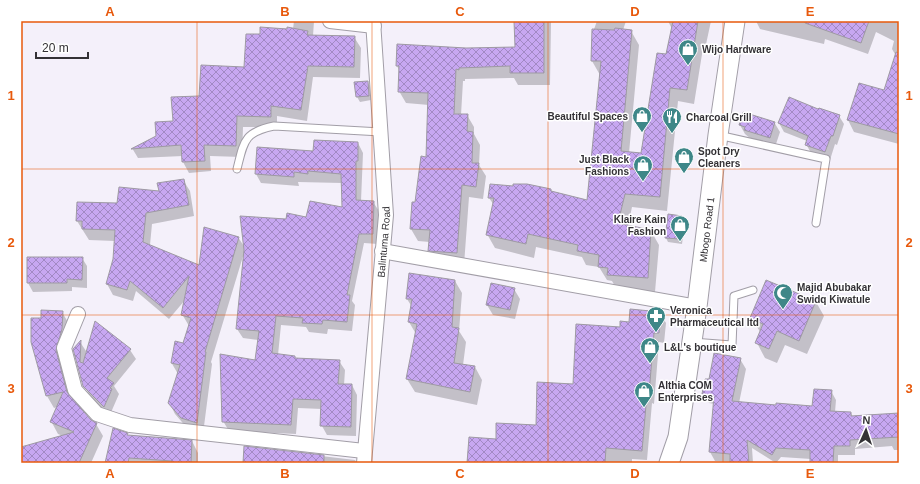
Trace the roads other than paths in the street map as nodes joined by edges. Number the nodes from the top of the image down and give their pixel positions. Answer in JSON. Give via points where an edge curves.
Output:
{"nodes":[{"id":1,"x":330,"y":21,"type":"edge"},
{"id":2,"x":735,"y":21,"type":"edge"},
{"id":3,"x":373,"y":24,"type":"edge"},
{"id":4,"x":381,"y":132,"type":"junction"},
{"id":5,"x":718,"y":135,"type":"junction"},
{"id":6,"x":237,"y":169,"type":"dead end"},
{"id":7,"x":816,"y":223,"type":"dead end"},
{"id":8,"x":382,"y":251,"type":"junction"},
{"id":9,"x":753,"y":290,"type":"dead end"},
{"id":10,"x":697,"y":307,"type":"junction"},
{"id":11,"x":78,"y":314,"type":"dead end"},
{"id":12,"x":692,"y":342,"type":"junction"},
{"id":13,"x":678,"y":437,"type":"junction"},
{"id":14,"x":364,"y":457,"type":"edge"},
{"id":15,"x":669,"y":463,"type":"edge"},
{"id":16,"x":681,"y":463,"type":"edge"}],
"edges":[{"from":1,"to":3,"type":"street"},
{"from":2,"to":5,"type":"main road","name":"Mbogo Road 1"},
{"from":3,"to":4,"type":"street","name":"Balintuma Road"},
{"from":4,"to":6,"type":"lane","via":[[274,126],[260,129],[247,137]]},
{"from":4,"to":8,"type":"street","name":"Balintuma Road","via":[[386,215]]},
{"from":5,"to":7,"type":"lane","via":[[826,159]]},
{"from":5,"to":10,"type":"main road","name":"Mbogo Road 1"},
{"from":8,"to":10,"type":"street"},
{"from":8,"to":14,"type":"street","name":"Balintuma Road"},
{"from":9,"to":12,"type":"lane","via":[[734,296],[732,344]]},
{"from":10,"to":12,"type":"main road","name":"Mbogo Road 1"},
{"from":11,"to":14,"type":"street","via":[[64,348],[75,390],[97,414],[130,425]]},
{"from":12,"to":13,"type":"main road","name":"Mbogo Road 1"},
{"from":13,"to":15,"type":"main road","name":"Mbogo Road 1"},
{"from":13,"to":16,"type":"main road","name":"Mbogo Road 1"}]}
